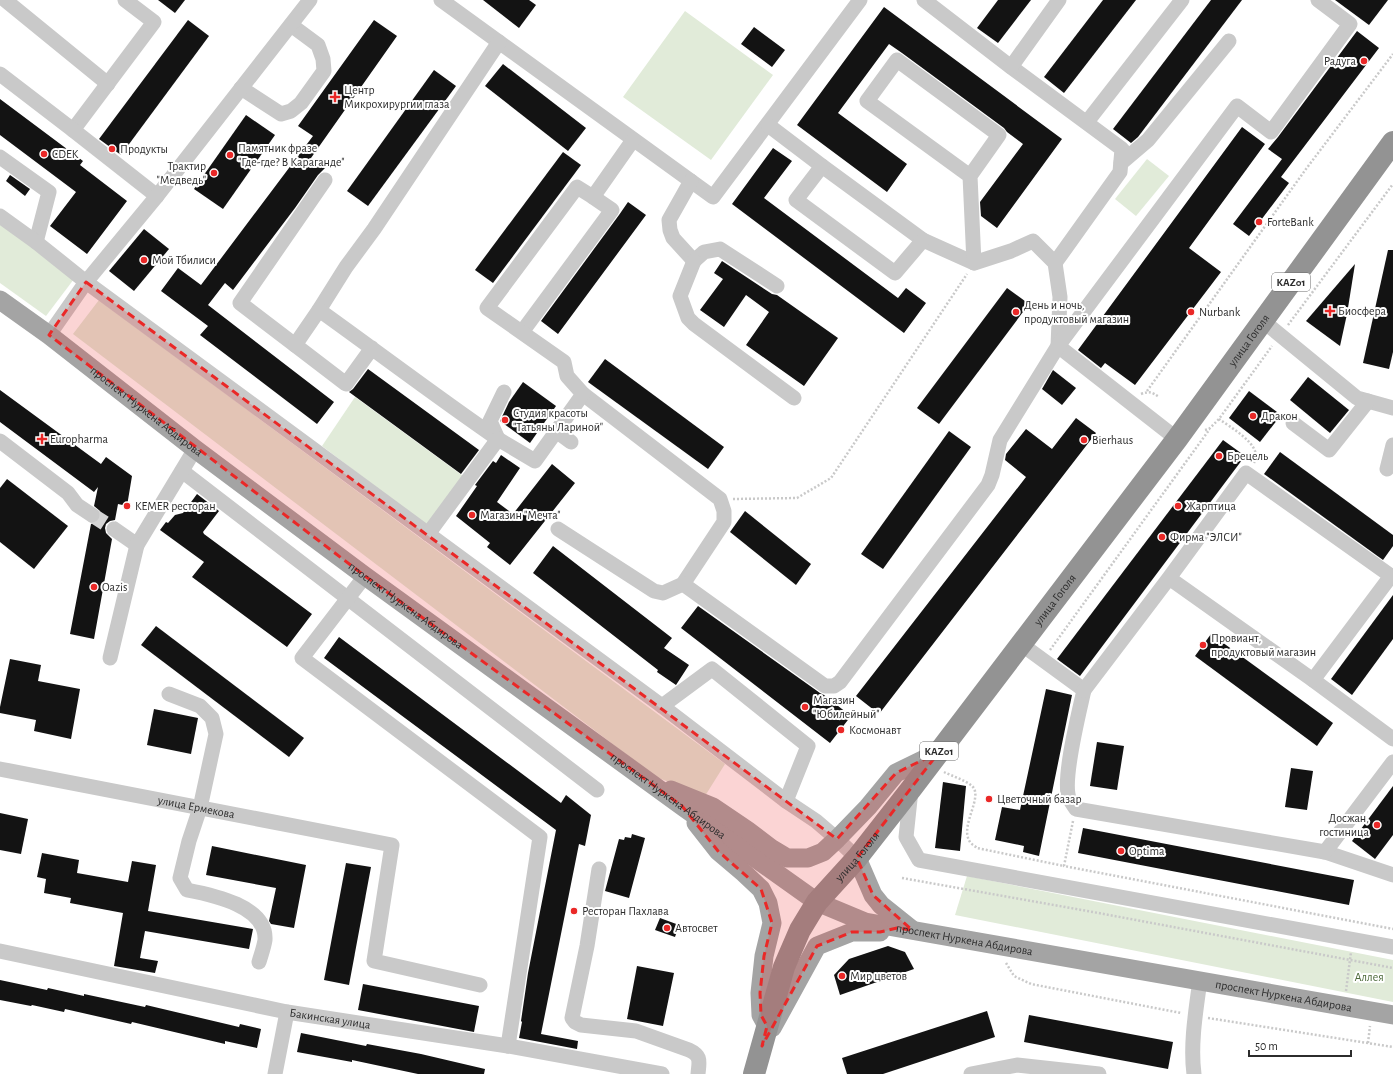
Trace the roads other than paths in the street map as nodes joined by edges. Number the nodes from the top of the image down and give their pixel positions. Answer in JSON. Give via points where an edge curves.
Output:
{"nodes":[{"id":1,"x":5,"y":0,"type":"edge"},
{"id":2,"x":125,"y":0,"type":"edge"},
{"id":3,"x":310,"y":0,"type":"edge"},
{"id":4,"x":441,"y":0,"type":"edge"},
{"id":5,"x":860,"y":0,"type":"edge"},
{"id":6,"x":1059,"y":0,"type":"edge"},
{"id":7,"x":1182,"y":0,"type":"edge"},
{"id":8,"x":1318,"y":0,"type":"edge"},
{"id":9,"x":930,"y":2,"type":"edge"},
{"id":10,"x":291,"y":25,"type":"junction"},
{"id":11,"x":1229,"y":41,"type":"dead end"},
{"id":12,"x":499,"y":42,"type":"junction"},
{"id":13,"x":1011,"y":67,"type":"junction"},
{"id":14,"x":0,"y":74,"type":"edge"},
{"id":15,"x":108,"y":84,"type":"junction"},
{"id":16,"x":241,"y":88,"type":"junction"},
{"id":17,"x":1087,"y":122,"type":"junction"},
{"id":18,"x":768,"y":125,"type":"junction"},
{"id":19,"x":74,"y":130,"type":"junction"},
{"id":20,"x":633,"y":140,"type":"junction"},
{"id":21,"x":1393,"y":142,"type":"edge"},
{"id":22,"x":0,"y":156,"type":"edge"},
{"id":23,"x":1121,"y":163,"type":"junction"},
{"id":24,"x":822,"y":166,"type":"junction"},
{"id":25,"x":970,"y":176,"type":"junction"},
{"id":26,"x":325,"y":180,"type":"dead end"},
{"id":27,"x":691,"y":182,"type":"junction"},
{"id":28,"x":157,"y":196,"type":"junction"},
{"id":29,"x":593,"y":197,"type":"junction"},
{"id":30,"x":0,"y":216,"type":"edge"},
{"id":31,"x":923,"y":240,"type":"junction"},
{"id":32,"x":36,"y":242,"type":"junction"},
{"id":33,"x":694,"y":261,"type":"junction"},
{"id":34,"x":1055,"y":263,"type":"junction"},
{"id":35,"x":974,"y":264,"type":"junction"},
{"id":36,"x":86,"y":282,"type":"junction"},
{"id":37,"x":777,"y":286,"type":"dead end"},
{"id":38,"x":0,"y":300,"type":"edge"},
{"id":39,"x":319,"y":310,"type":"junction"},
{"id":40,"x":1262,"y":322,"type":"junction"},
{"id":41,"x":522,"y":332,"type":"junction"},
{"id":42,"x":49,"y":335,"type":"junction"},
{"id":43,"x":295,"y":345,"type":"junction"},
{"id":44,"x":1058,"y":346,"type":"junction"},
{"id":45,"x":372,"y":348,"type":"junction"},
{"id":46,"x":504,"y":392,"type":"dead end"},
{"id":47,"x":583,"y":394,"type":"junction"},
{"id":48,"x":794,"y":398,"type":"dead end"},
{"id":49,"x":1368,"y":401,"type":"junction"},
{"id":50,"x":1393,"y":408,"type":"edge"},
{"id":51,"x":1293,"y":423,"type":"dead end"},
{"id":52,"x":556,"y":431,"type":"junction"},
{"id":53,"x":498,"y":439,"type":"junction"},
{"id":54,"x":1177,"y":439,"type":"junction"},
{"id":55,"x":0,"y":441,"type":"edge"},
{"id":56,"x":571,"y":442,"type":"dead end"},
{"id":57,"x":1393,"y":445,"type":"edge"},
{"id":58,"x":195,"y":449,"type":"junction"},
{"id":59,"x":1387,"y":469,"type":"dead end"},
{"id":60,"x":182,"y":471,"type":"junction"},
{"id":61,"x":92,"y":515,"type":"tunnel mouth"},
{"id":62,"x":114,"y":528,"type":"tunnel mouth"},
{"id":63,"x":558,"y":529,"type":"dead end"},
{"id":64,"x":428,"y":534,"type":"junction"},
{"id":65,"x":137,"y":545,"type":"junction"},
{"id":66,"x":1392,"y":575,"type":"edge"},
{"id":67,"x":365,"y":576,"type":"junction"},
{"id":68,"x":1169,"y":578,"type":"junction"},
{"id":69,"x":683,"y":584,"type":"junction"},
{"id":70,"x":348,"y":598,"type":"junction"},
{"id":71,"x":1021,"y":644,"type":"junction"},
{"id":72,"x":110,"y":658,"type":"dead end"},
{"id":73,"x":1313,"y":680,"type":"junction"},
{"id":74,"x":1084,"y":690,"type":"junction"},
{"id":75,"x":169,"y":694,"type":"dead end"},
{"id":76,"x":662,"y":706,"type":"junction"},
{"id":77,"x":1393,"y":739,"type":"edge"},
{"id":78,"x":934,"y":758,"type":"junction"},
{"id":79,"x":1393,"y":762,"type":"edge"},
{"id":80,"x":0,"y":770,"type":"edge"},
{"id":81,"x":651,"y":784,"type":"junction"},
{"id":82,"x":911,"y":789,"type":"junction"},
{"id":83,"x":597,"y":790,"type":"dead end"},
{"id":84,"x":786,"y":801,"type":"junction"},
{"id":85,"x":682,"y":806,"type":"junction"},
{"id":86,"x":200,"y":808,"type":"junction"},
{"id":87,"x":837,"y":839,"type":"junction"},
{"id":88,"x":1325,"y":852,"type":"junction"},
{"id":89,"x":856,"y":858,"type":"junction"},
{"id":90,"x":599,"y":869,"type":"dead end"},
{"id":91,"x":1393,"y":875,"type":"edge"},
{"id":92,"x":817,"y":902,"type":"junction"},
{"id":93,"x":904,"y":929,"type":"junction"},
{"id":94,"x":1392,"y":943,"type":"edge"},
{"id":95,"x":0,"y":951,"type":"edge"},
{"id":96,"x":259,"y":962,"type":"dead end"},
{"id":97,"x":1200,"y":980,"type":"junction"},
{"id":98,"x":480,"y":985,"type":"dead end"},
{"id":99,"x":287,"y":1012,"type":"junction"},
{"id":100,"x":1393,"y":1015,"type":"edge"},
{"id":101,"x":764,"y":1036,"type":"junction"},
{"id":102,"x":508,"y":1046,"type":"junction"},
{"id":103,"x":275,"y":1074,"type":"edge"},
{"id":104,"x":662,"y":1074,"type":"edge"},
{"id":105,"x":698,"y":1074,"type":"edge"},
{"id":106,"x":754,"y":1074,"type":"edge"},
{"id":107,"x":970,"y":1074,"type":"edge"},
{"id":108,"x":1099,"y":1074,"type":"edge"},
{"id":109,"x":1194,"y":1074,"type":"edge"}],
"edges":[{"from":1,"to":15,"type":"street"},
{"from":2,"to":15,"type":"street","via":[[154,22]]},
{"from":3,"to":10,"type":"street"},
{"from":4,"to":12,"type":"street"},
{"from":5,"to":18,"type":"street"},
{"from":6,"to":13,"type":"street"},
{"from":7,"to":17,"type":"street"},
{"from":8,"to":44,"type":"street","via":[[1350,24],[1271,132],[1237,106]]},
{"from":9,"to":13,"type":"street"},
{"from":10,"to":16,"type":"street"},
{"from":10,"to":16,"type":"street","via":[[318,45],[323,59],[324,71],[301,103],[292,111],[281,114]]},
{"from":11,"to":23,"type":"street","via":[[1148,140]]},
{"from":12,"to":20,"type":"street"},
{"from":12,"to":39,"type":"street"},
{"from":13,"to":17,"type":"street"},
{"from":14,"to":19,"type":"street"},
{"from":15,"to":19,"type":"street"},
{"from":16,"to":28,"type":"street"},
{"from":17,"to":23,"type":"street","via":[[1122,149]]},
{"from":18,"to":24,"type":"street"},
{"from":18,"to":27,"type":"street","via":[[713,197]]},
{"from":19,"to":28,"type":"street"},
{"from":20,"to":27,"type":"street"},
{"from":20,"to":29,"type":"street"},
{"from":21,"to":40,"type":"highway","name":"улица Гоголя","number":"KАZ01"},
{"from":22,"to":32,"type":"street","via":[[49,192]]},
{"from":23,"to":34,"type":"street","via":[[1120,172]]},
{"from":24,"to":31,"type":"street"},
{"from":24,"to":31,"type":"street","via":[[796,200],[895,273]]},
{"from":25,"to":25,"type":"street","via":[[999,135],[897,60],[867,100]]},
{"from":25,"to":35,"type":"street"},
{"from":26,"to":43,"type":"street","via":[[240,303]]},
{"from":27,"to":33,"type":"street","via":[[669,220],[673,238]]},
{"from":28,"to":36,"type":"street"},
{"from":29,"to":41,"type":"street","via":[[612,210]]},
{"from":29,"to":41,"type":"street","via":[[577,187],[487,308]]},
{"from":30,"to":32,"type":"street"},
{"from":31,"to":35,"type":"street"},
{"from":32,"to":36,"type":"street"},
{"from":33,"to":37,"type":"street","via":[[704,252],[720,249]]},
{"from":33,"to":48,"type":"street","via":[[680,296],[688,318]]},
{"from":34,"to":35,"type":"street","via":[[1033,241]]},
{"from":34,"to":44,"type":"street","via":[[1060,297]]},
{"from":36,"to":42,"type":"street"},
{"from":36,"to":64,"type":"street"},
{"from":38,"to":42,"type":"main road","name":"проспект Нуркена Абдирова"},
{"from":39,"to":43,"type":"street"},
{"from":39,"to":45,"type":"street"},
{"from":40,"to":49,"type":"street","via":[[1357,398]]},
{"from":40,"to":54,"type":"highway","name":"улица Гоголя","number":"KАZ01"},
{"from":41,"to":47,"type":"street","via":[[564,362],[568,376]]},
{"from":42,"to":58,"type":"main road","name":"проспект Нуркена Абдирова"},
{"from":43,"to":45,"type":"street","via":[[346,384]]},
{"from":44,"to":54,"type":"street"},
{"from":44,"to":69,"type":"street","via":[[1000,440],[988,485],[840,682],[834,686],[825,686]]},
{"from":45,"to":53,"type":"street"},
{"from":46,"to":53,"type":"street","via":[[490,421]]},
{"from":47,"to":52,"type":"street"},
{"from":47,"to":69,"type":"street","via":[[720,499],[724,522]]},
{"from":49,"to":50,"type":"street"},
{"from":49,"to":51,"type":"street","via":[[1330,450]]},
{"from":52,"to":53,"type":"street","via":[[535,461]]},
{"from":52,"to":56,"type":"street"},
{"from":53,"to":64,"type":"street"},
{"from":54,"to":71,"type":"highway","name":"улица Гоголя","number":"KАZ01"},
{"from":55,"to":61,"type":"street","via":[[68,493],[77,504]]},
{"from":57,"to":59,"type":"street"},
{"from":58,"to":60,"type":"street"},
{"from":58,"to":67,"type":"main road","name":"проспект Нуркена Абдирова"},
{"from":60,"to":65,"type":"street"},
{"from":60,"to":70,"type":"street"},
{"from":62,"to":65,"type":"street"},
{"from":63,"to":69,"type":"street","via":[[654,591],[663,593]]},
{"from":64,"to":76,"type":"street"},
{"from":65,"to":72,"type":"street"},
{"from":66,"to":68,"type":"street","via":[[1246,473]]},
{"from":66,"to":73,"type":"street"},
{"from":67,"to":70,"type":"street"},
{"from":67,"to":81,"type":"main road","name":"проспект Нуркена Абдирова"},
{"from":68,"to":73,"type":"street"},
{"from":68,"to":74,"type":"street"},
{"from":70,"to":83,"type":"street"},
{"from":70,"to":102,"type":"street","via":[[302,658],[540,837]]},
{"from":71,"to":74,"type":"street"},
{"from":71,"to":78,"type":"highway","name":"улица Гоголя","number":"KАZ01"},
{"from":73,"to":77,"type":"street"},
{"from":74,"to":88,"type":"street","via":[[1067,785],[1069,798],[1076,809]]},
{"from":75,"to":86,"type":"street","via":[[200,706],[212,718],[216,734]]},
{"from":76,"to":84,"type":"street"},
{"from":76,"to":84,"type":"street","via":[[712,669],[808,746]]},
{"from":78,"to":82,"type":"highway","name":"улица Гоголя","number":"KАZ01"},
{"from":78,"to":87,"type":"main road","via":[[896,773],[868,808]]},
{"from":79,"to":88,"type":"street"},
{"from":80,"to":86,"type":"street","name":"улица Ермекова"},
{"from":81,"to":85,"type":"main road","name":"проспект Нуркена Абдирова"},
{"from":81,"to":87,"type":"main road","via":[[713,807],[787,858],[808,858],[823,852]]},
{"from":82,"to":89,"type":"highway","name":"улица Гоголя","number":"KАZ01"},
{"from":82,"to":94,"type":"street","via":[[906,837],[919,860],[1353,940]]},
{"from":84,"to":87,"type":"street"},
{"from":85,"to":92,"type":"main road","name":"проспект Нуркена Абдирова"},
{"from":85,"to":101,"type":"main road","via":[[718,851],[760,889],[768,903],[772,924],[764,956],[760,993]]},
{"from":86,"to":96,"type":"street","via":[[180,878],[187,890],[214,896],[249,910],[262,924],[265,940]]},
{"from":86,"to":98,"type":"street","name":"улица Ермекова","via":[[392,845],[374,961]]},
{"from":87,"to":89,"type":"street"},
{"from":88,"to":91,"type":"street"},
{"from":89,"to":92,"type":"highway","name":"улица Гоголя","number":"KАZ01"},
{"from":89,"to":93,"type":"main road","via":[[872,895]]},
{"from":90,"to":105,"type":"street","via":[[572,1018],[582,1025],[636,1031],[689,1050],[699,1059]]},
{"from":92,"to":93,"type":"main road","name":"проспект Нуркена Абдирова","via":[[865,922]]},
{"from":92,"to":101,"type":"highway","name":"улица Гоголя","number":"KАZ01","via":[[800,930],[784,966]]},
{"from":93,"to":97,"type":"main road","name":"проспект Нуркена Абдирова"},
{"from":93,"to":101,"type":"main road","via":[[852,932],[817,946]]},
{"from":95,"to":99,"type":"street","name":"Бакинская улица"},
{"from":97,"to":100,"type":"main road","name":"проспект Нуркена Абдирова"},
{"from":97,"to":109,"type":"street","via":[[1192,1063]]},
{"from":99,"to":102,"type":"street","name":"Бакинская улица"},
{"from":99,"to":103,"type":"street"},
{"from":101,"to":106,"type":"highway","name":"улица Гоголя","number":"KАZ01"},
{"from":102,"to":104,"type":"street","name":"Бакинская улица"},
{"from":107,"to":108,"type":"street","via":[[1017,1065]]}]}
